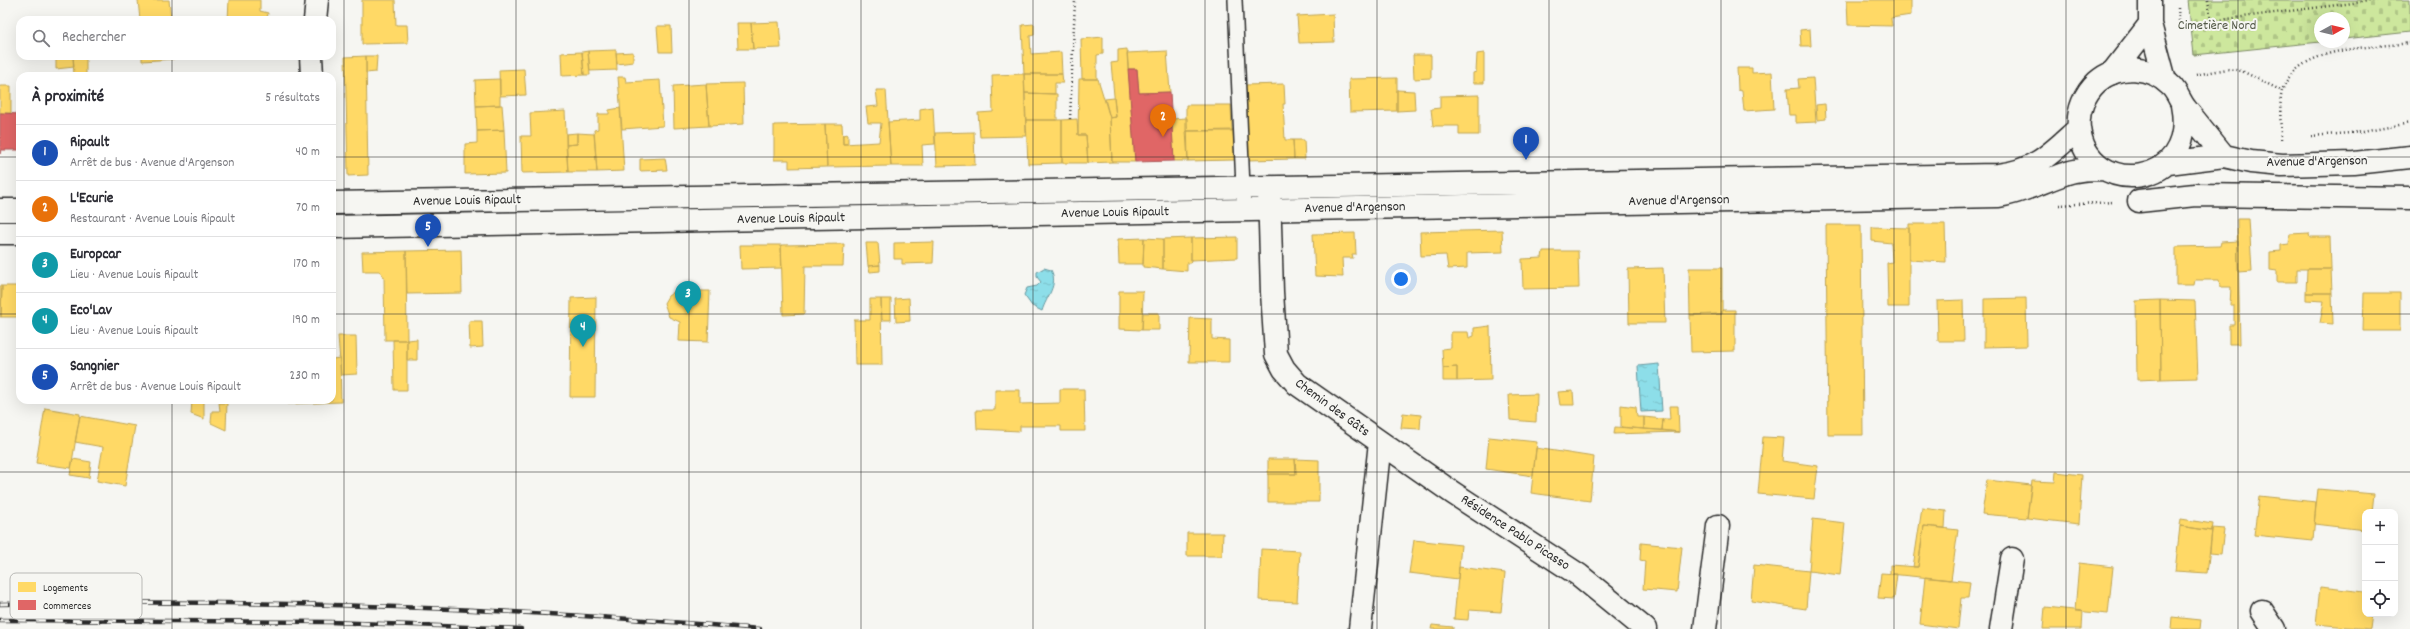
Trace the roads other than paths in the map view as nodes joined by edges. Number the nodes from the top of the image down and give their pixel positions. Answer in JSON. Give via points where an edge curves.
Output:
{"nodes":[{"id":1,"x":317,"y":0,"type":"edge"},
{"id":2,"x":1235,"y":0,"type":"edge"},
{"id":3,"x":2150,"y":0,"type":"edge"},
{"id":4,"x":315,"y":16,"type":"edge"},
{"id":5,"x":2150,"y":24,"type":"junction"},
{"id":6,"x":311,"y":60,"type":"edge"},
{"id":7,"x":312,"y":72,"type":"edge"},
{"id":8,"x":2112,"y":73,"type":"junction"},
{"id":9,"x":2165,"y":80,"type":"junction"},
{"id":10,"x":2182,"y":105,"type":"junction"},
{"id":11,"x":2078,"y":128,"type":"junction"},
{"id":12,"x":2224,"y":156,"type":"junction"},
{"id":13,"x":2410,"y":156,"type":"edge"},
{"id":14,"x":2168,"y":163,"type":"junction"},
{"id":15,"x":2104,"y":169,"type":"junction"},
{"id":16,"x":1254,"y":187,"type":"junction"},
{"id":17,"x":2410,"y":198,"type":"edge"},
{"id":18,"x":2139,"y":201,"type":"road end"},
{"id":19,"x":336,"y":203,"type":"edge"},
{"id":20,"x":0,"y":210,"type":"edge"},
{"id":21,"x":16,"y":210,"type":"edge"},
{"id":22,"x":1255,"y":211,"type":"junction"},
{"id":23,"x":336,"y":227,"type":"edge"},
{"id":24,"x":0,"y":233,"type":"edge"},
{"id":25,"x":16,"y":233,"type":"edge"},
{"id":26,"x":1380,"y":442,"type":"junction"},
{"id":27,"x":1718,"y":526,"type":"dead end"},
{"id":28,"x":2012,"y":559,"type":"dead end"},
{"id":29,"x":2262,"y":611,"type":"dead end"},
{"id":30,"x":1360,"y":629,"type":"edge"},
{"id":31,"x":1645,"y":629,"type":"edge"},
{"id":32,"x":1705,"y":629,"type":"edge"},
{"id":33,"x":2002,"y":629,"type":"edge"},
{"id":34,"x":2274,"y":629,"type":"edge"}],
"edges":[{"from":1,"to":4,"type":"main road"},
{"from":2,"to":16,"type":"lane"},
{"from":3,"to":5,"type":"main road"},
{"from":5,"to":8,"type":"main road"},
{"from":5,"to":9,"type":"main road"},
{"from":6,"to":7,"type":"main road"},
{"from":8,"to":9,"type":"main road","via":[[2134,69]]},
{"from":8,"to":11,"type":"main road","via":[[2102,78],[2086,95]]},
{"from":9,"to":10,"type":"main road"},
{"from":10,"to":12,"type":"main road"},
{"from":10,"to":14,"type":"main road","via":[[2186,121],[2184,136],[2178,151]]},
{"from":11,"to":15,"type":"main road","via":[[2087,152]]},
{"from":11,"to":16,"type":"main road","name":"Avenue d'Argenson","via":[[2036,164],[2017,172],[1998,175]]},
{"from":12,"to":13,"type":"main road","name":"Avenue d'Argenson","via":[[2251,162],[2282,164],[2354,163]]},
{"from":12,"to":14,"type":"main road","name":"Avenue d'Argenson"},
{"from":14,"to":15,"type":"main road","via":[[2158,170],[2137,176],[2114,174]]},
{"from":15,"to":22,"type":"main road","name":"Avenue d'Argenson","via":[[2065,174],[2033,188],[1999,196]]},
{"from":16,"to":19,"type":"main road","name":"Avenue Louis Ripault"},
{"from":16,"to":22,"type":"main road","name":"Chemin des Gâts"},
{"from":17,"to":18,"type":"main road","via":[[2195,195]]},
{"from":20,"to":21,"type":"main road"},
{"from":22,"to":23,"type":"main road","name":"Avenue Louis Ripault"},
{"from":22,"to":26,"type":"main road","name":"Chemin des Gâts","via":[[1276,354],[1284,369],[1297,384]]},
{"from":24,"to":25,"type":"main road"},
{"from":26,"to":30,"type":"main road","name":"Chemin des Gâts"},
{"from":26,"to":31,"type":"main road","name":"Résidence Pablo Picasso","via":[[1579,575]]},
{"from":27,"to":32,"type":"main road"},
{"from":28,"to":33,"type":"main road"},
{"from":29,"to":34,"type":"main road"}]}
